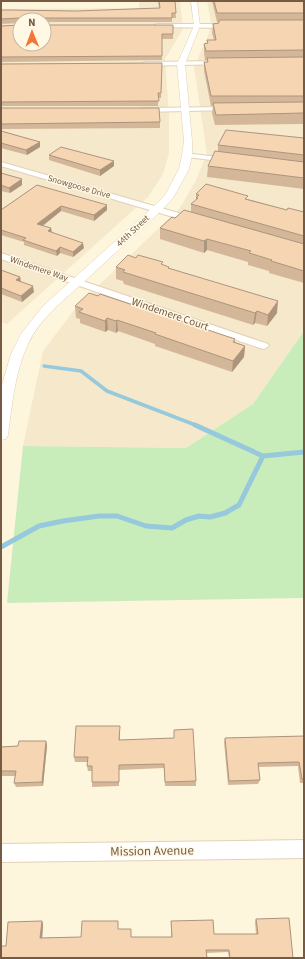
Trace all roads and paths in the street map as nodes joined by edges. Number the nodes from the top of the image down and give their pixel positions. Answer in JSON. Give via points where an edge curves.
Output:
{"nodes":[{"id":1,"x":194,"y":1,"type":"edge"},
{"id":2,"x":154,"y":26,"type":"edge"},
{"id":3,"x":197,"y":26,"type":"junction"},
{"id":4,"x":232,"y":26,"type":"edge"},
{"id":5,"x":138,"y":64,"type":"edge"},
{"id":6,"x":181,"y":64,"type":"junction"},
{"id":7,"x":225,"y":64,"type":"edge"},
{"id":8,"x":185,"y":109,"type":"junction"},
{"id":9,"x":235,"y":109,"type":"edge"},
{"id":10,"x":133,"y":110,"type":"edge"},
{"id":11,"x":187,"y":155,"type":"junction"},
{"id":12,"x":234,"y":161,"type":"edge"},
{"id":13,"x":1,"y":164,"type":"edge"},
{"id":14,"x":157,"y":209,"type":"junction"},
{"id":15,"x":202,"y":222,"type":"edge"},
{"id":16,"x":1,"y":256,"type":"edge"},
{"id":17,"x":77,"y":282,"type":"junction"},
{"id":18,"x":264,"y":346,"type":"dead end"},
{"id":19,"x":1,"y":435,"type":"edge"},
{"id":20,"x":304,"y":849,"type":"edge"},
{"id":21,"x":1,"y":853,"type":"edge"}],
"edges":[{"from":1,"to":3,"type":"street","name":"44th Street"},
{"from":2,"to":3,"type":"street"},
{"from":3,"to":4,"type":"street"},
{"from":3,"to":6,"type":"street","name":"44th Street"},
{"from":5,"to":6,"type":"street"},
{"from":6,"to":7,"type":"street"},
{"from":6,"to":8,"type":"street","name":"44th Street"},
{"from":8,"to":9,"type":"street"},
{"from":8,"to":10,"type":"street"},
{"from":8,"to":11,"type":"street","name":"44th Street"},
{"from":11,"to":12,"type":"street"},
{"from":11,"to":14,"type":"street","name":"44th Street","via":[[177,182]]},
{"from":13,"to":14,"type":"street","name":"Snowgoose Drive"},
{"from":14,"to":15,"type":"street","name":"Snowgoose Drive"},
{"from":14,"to":17,"type":"street","name":"44th Street"},
{"from":16,"to":17,"type":"street","name":"Windemere Way"},
{"from":17,"to":18,"type":"street","name":"Windemere Court"},
{"from":17,"to":19,"type":"street","name":"44th Street","via":[[46,310],[22,343],[14,362]]},
{"from":20,"to":21,"type":"street","name":"Mission Avenue"}]}
